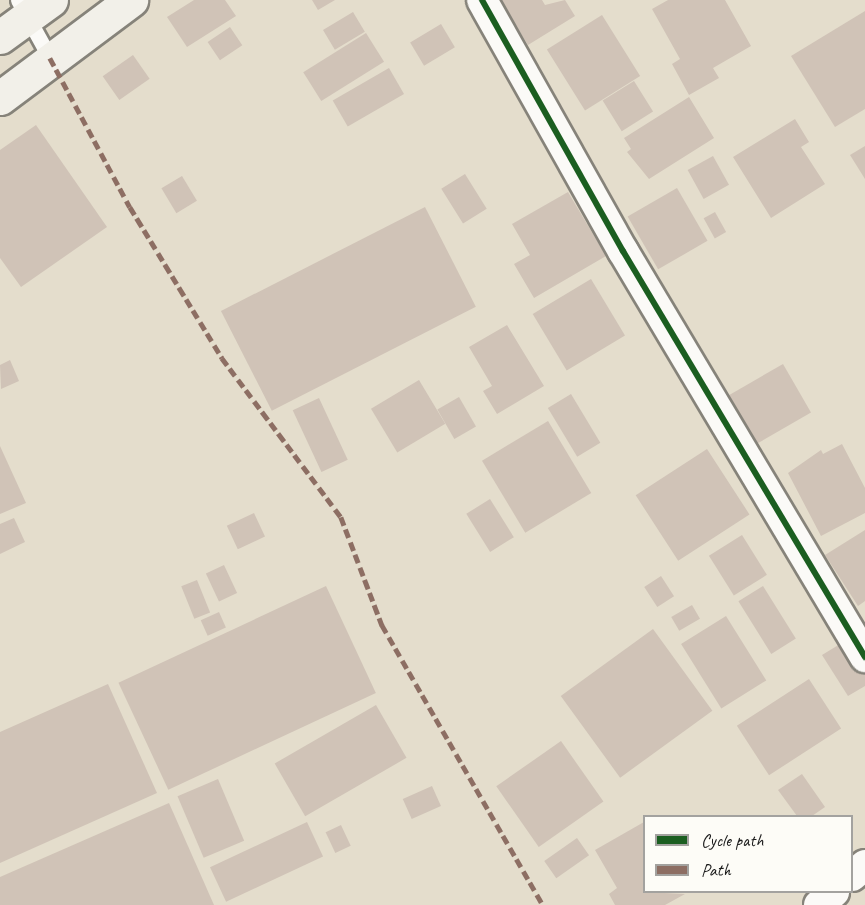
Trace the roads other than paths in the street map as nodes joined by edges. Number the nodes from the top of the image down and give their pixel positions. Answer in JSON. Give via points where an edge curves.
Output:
{"nodes":[{"id":1,"x":131,"y":0,"type":"edge"},
{"id":2,"x":482,"y":0,"type":"edge"},
{"id":3,"x":32,"y":6,"type":"edge"},
{"id":4,"x":0,"y":37,"type":"edge"},
{"id":5,"x":50,"y":58,"type":"junction"},
{"id":6,"x":0,"y":98,"type":"edge"},
{"id":7,"x":865,"y":657,"type":"edge"},
{"id":8,"x":865,"y":865,"type":"edge"},
{"id":9,"x":853,"y":875,"type":"edge"},
{"id":10,"x":832,"y":893,"type":"edge"},
{"id":11,"x":819,"y":905,"type":"edge"}],
"edges":[{"from":1,"to":5,"type":"main road"},
{"from":2,"to":7,"type":"street","via":[[623,251]]},
{"from":3,"to":4,"type":"main road"},
{"from":3,"to":5,"type":"lane"},
{"from":5,"to":6,"type":"main road"},
{"from":8,"to":9,"type":"street"},
{"from":10,"to":11,"type":"street"}]}
